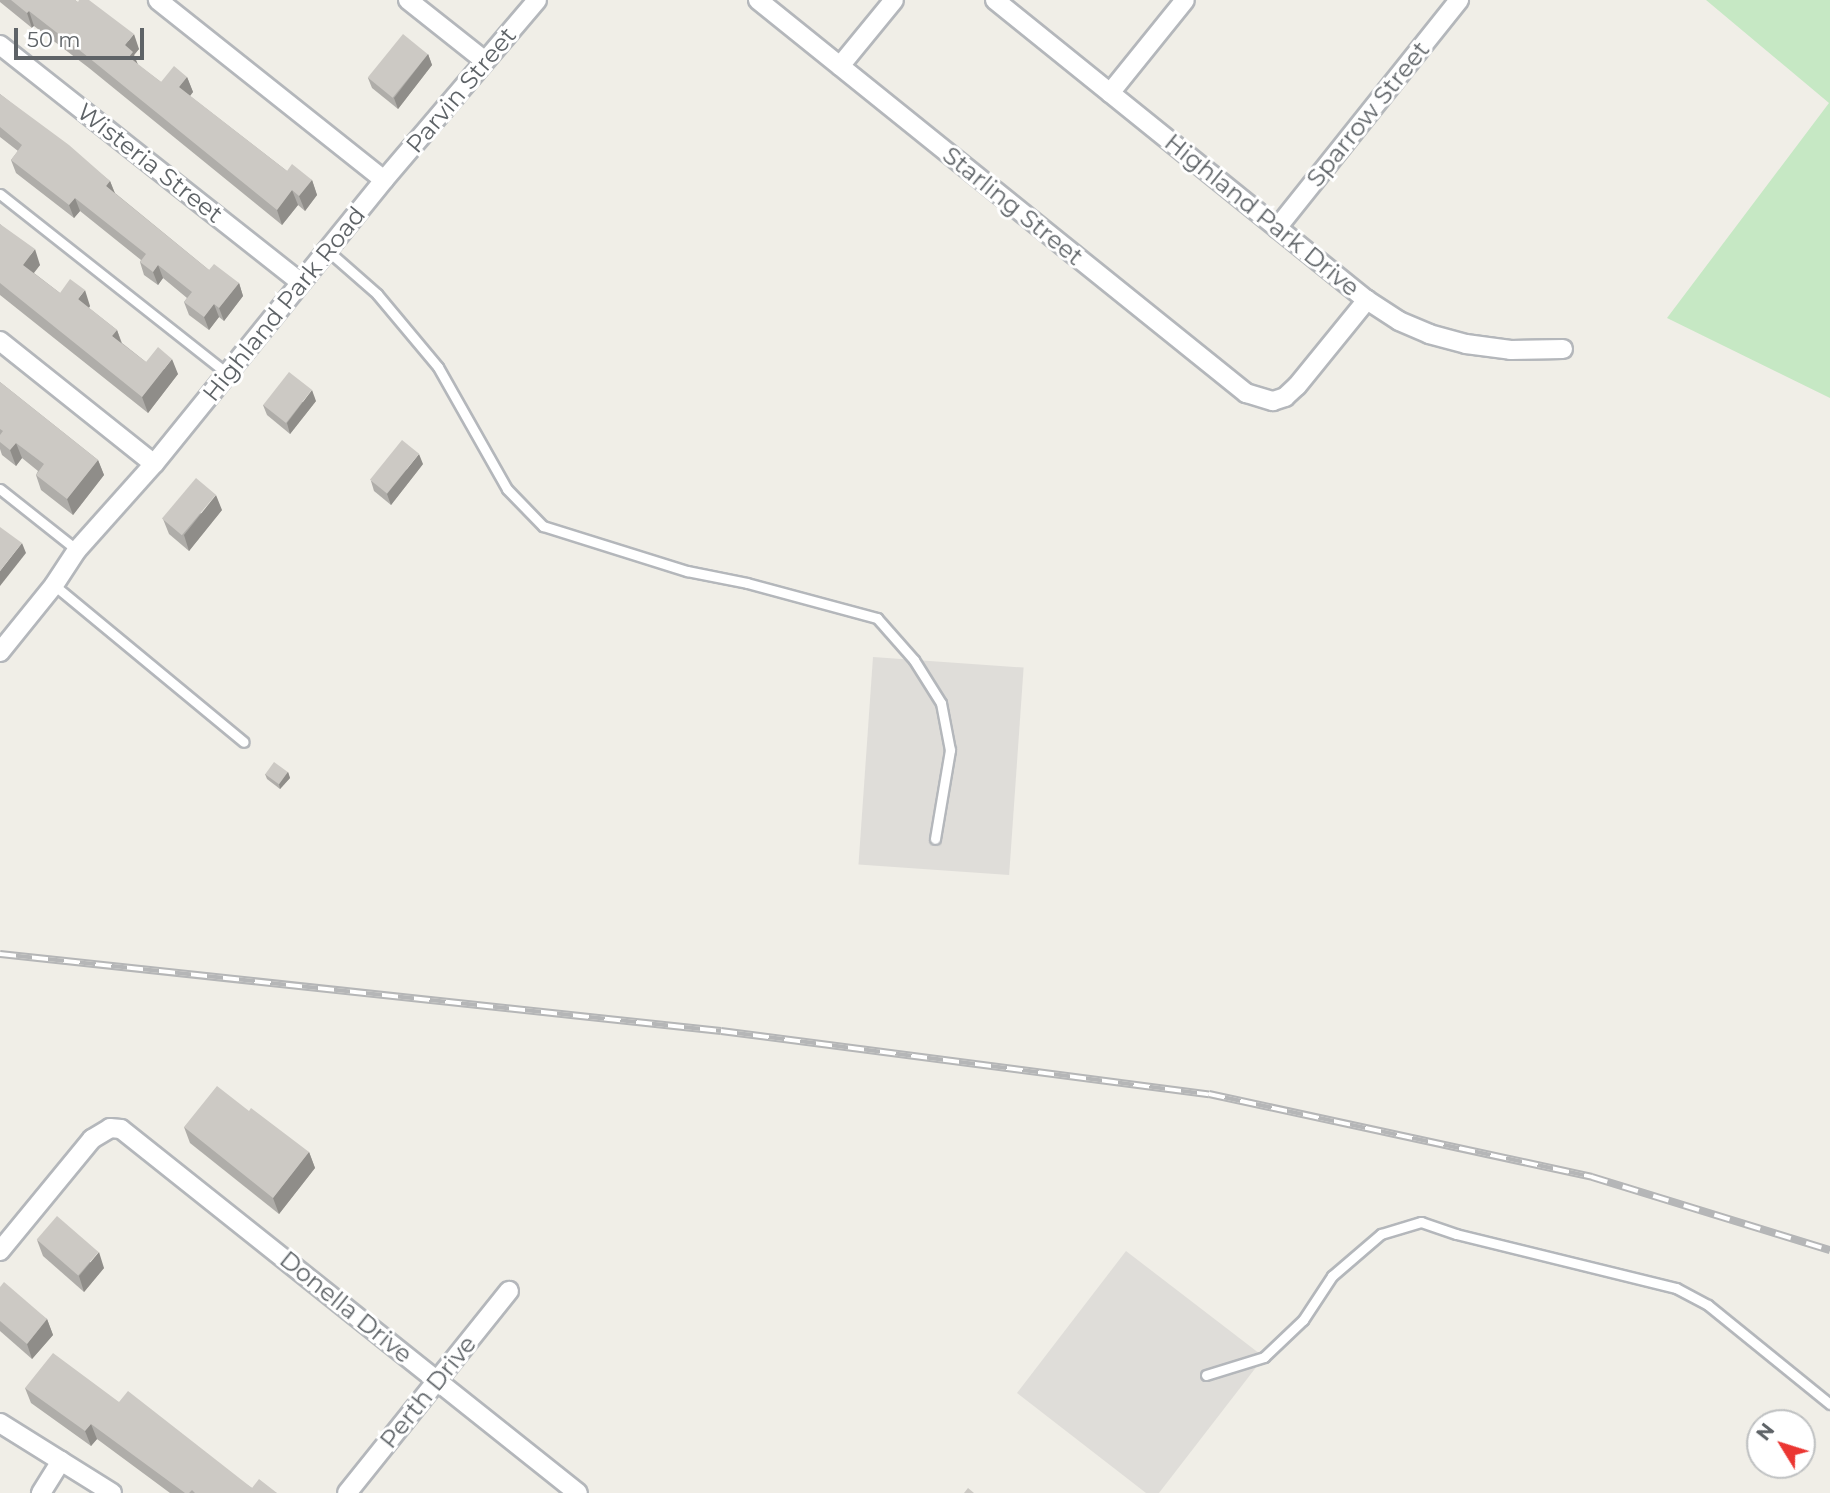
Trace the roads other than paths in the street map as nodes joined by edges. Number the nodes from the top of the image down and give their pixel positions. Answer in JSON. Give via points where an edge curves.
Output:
{"nodes":[{"id":1,"x":158,"y":0,"type":"edge"},
{"id":2,"x":408,"y":0,"type":"edge"},
{"id":3,"x":537,"y":0,"type":"edge"},
{"id":4,"x":758,"y":0,"type":"edge"},
{"id":5,"x":894,"y":0,"type":"edge"},
{"id":6,"x":995,"y":0,"type":"edge"},
{"id":7,"x":1185,"y":0,"type":"edge"},
{"id":8,"x":1459,"y":0,"type":"edge"},
{"id":9,"x":0,"y":45,"type":"edge"},
{"id":10,"x":485,"y":61,"type":"junction"},
{"id":11,"x":840,"y":66,"type":"junction"},
{"id":12,"x":1110,"y":93,"type":"junction"},
{"id":13,"x":384,"y":180,"type":"junction"},
{"id":14,"x":0,"y":194,"type":"edge"},
{"id":15,"x":1277,"y":228,"type":"junction"},
{"id":16,"x":326,"y":249,"type":"junction"},
{"id":17,"x":300,"y":282,"type":"junction"},
{"id":18,"x":1367,"y":300,"type":"junction"},
{"id":19,"x":0,"y":341,"type":"edge"},
{"id":20,"x":1563,"y":349,"type":"dead end"},
{"id":21,"x":228,"y":374,"type":"junction"},
{"id":22,"x":154,"y":464,"type":"junction"},
{"id":23,"x":0,"y":489,"type":"edge"},
{"id":24,"x":76,"y":550,"type":"junction"},
{"id":25,"x":54,"y":585,"type":"junction"},
{"id":26,"x":3,"y":642,"type":"edge"},
{"id":27,"x":244,"y":742,"type":"dead end"},
{"id":28,"x":935,"y":839,"type":"dead end"},
{"id":29,"x":0,"y":1251,"type":"edge"},
{"id":30,"x":509,"y":1291,"type":"dead end"},
{"id":31,"x":1206,"y":1375,"type":"dead end"},
{"id":32,"x":438,"y":1380,"type":"junction"},
{"id":33,"x":1830,"y":1404,"type":"edge"},
{"id":34,"x":0,"y":1423,"type":"edge"},
{"id":35,"x":61,"y":1461,"type":"junction"},
{"id":36,"x":41,"y":1493,"type":"edge"},
{"id":37,"x":112,"y":1493,"type":"edge"},
{"id":38,"x":347,"y":1493,"type":"edge"},
{"id":39,"x":578,"y":1493,"type":"edge"}],
"edges":[{"from":1,"to":13,"type":"street"},
{"from":2,"to":10,"type":"street"},
{"from":3,"to":10,"type":"street","name":"Parvin Street"},
{"from":4,"to":11,"type":"street","name":"Starling Street"},
{"from":5,"to":11,"type":"street"},
{"from":6,"to":12,"type":"street","name":"Highland Park Drive"},
{"from":7,"to":12,"type":"street"},
{"from":8,"to":15,"type":"street","name":"Sparrow Street"},
{"from":9,"to":17,"type":"street","name":"Wisteria Street"},
{"from":10,"to":13,"type":"street","name":"Parvin Street"},
{"from":11,"to":18,"type":"street","name":"Starling Street","via":[[1246,393],[1273,401],[1285,397]]},
{"from":12,"to":15,"type":"street","name":"Highland Park Drive"},
{"from":13,"to":16,"type":"street","name":"Highland Park Road"},
{"from":14,"to":21,"type":"lane"},
{"from":15,"to":18,"type":"street","name":"Highland Park Drive"},
{"from":16,"to":17,"type":"street","name":"Highland Park Road"},
{"from":16,"to":28,"type":"lane","via":[[377,294],[438,367],[507,489],[543,526],[687,571],[877,618],[914,660],[941,703],[950,750]]},
{"from":17,"to":21,"type":"street","name":"Highland Park Road"},
{"from":18,"to":20,"type":"street","name":"Highland Park Drive","via":[[1399,321],[1466,344]]},
{"from":19,"to":22,"type":"street"},
{"from":21,"to":22,"type":"street","name":"Highland Park Road"},
{"from":22,"to":24,"type":"street","name":"Highland Park Road"},
{"from":23,"to":24,"type":"lane"},
{"from":24,"to":25,"type":"street","name":"Highland Park Road"},
{"from":25,"to":26,"type":"street","name":"Highland Park Road"},
{"from":25,"to":27,"type":"lane"},
{"from":29,"to":32,"type":"street","name":"Donella Drive","via":[[92,1139],[110,1128],[132,1135]]},
{"from":30,"to":32,"type":"street","name":"Perth Drive"},
{"from":31,"to":33,"type":"lane","via":[[1264,1357],[1303,1320],[1332,1276],[1381,1234],[1421,1222],[1676,1288],[1708,1305]]},
{"from":32,"to":38,"type":"street","name":"Perth Drive"},
{"from":32,"to":39,"type":"street","name":"Donella Drive"},
{"from":34,"to":35,"type":"street"},
{"from":35,"to":36,"type":"street"},
{"from":35,"to":37,"type":"street"}]}
